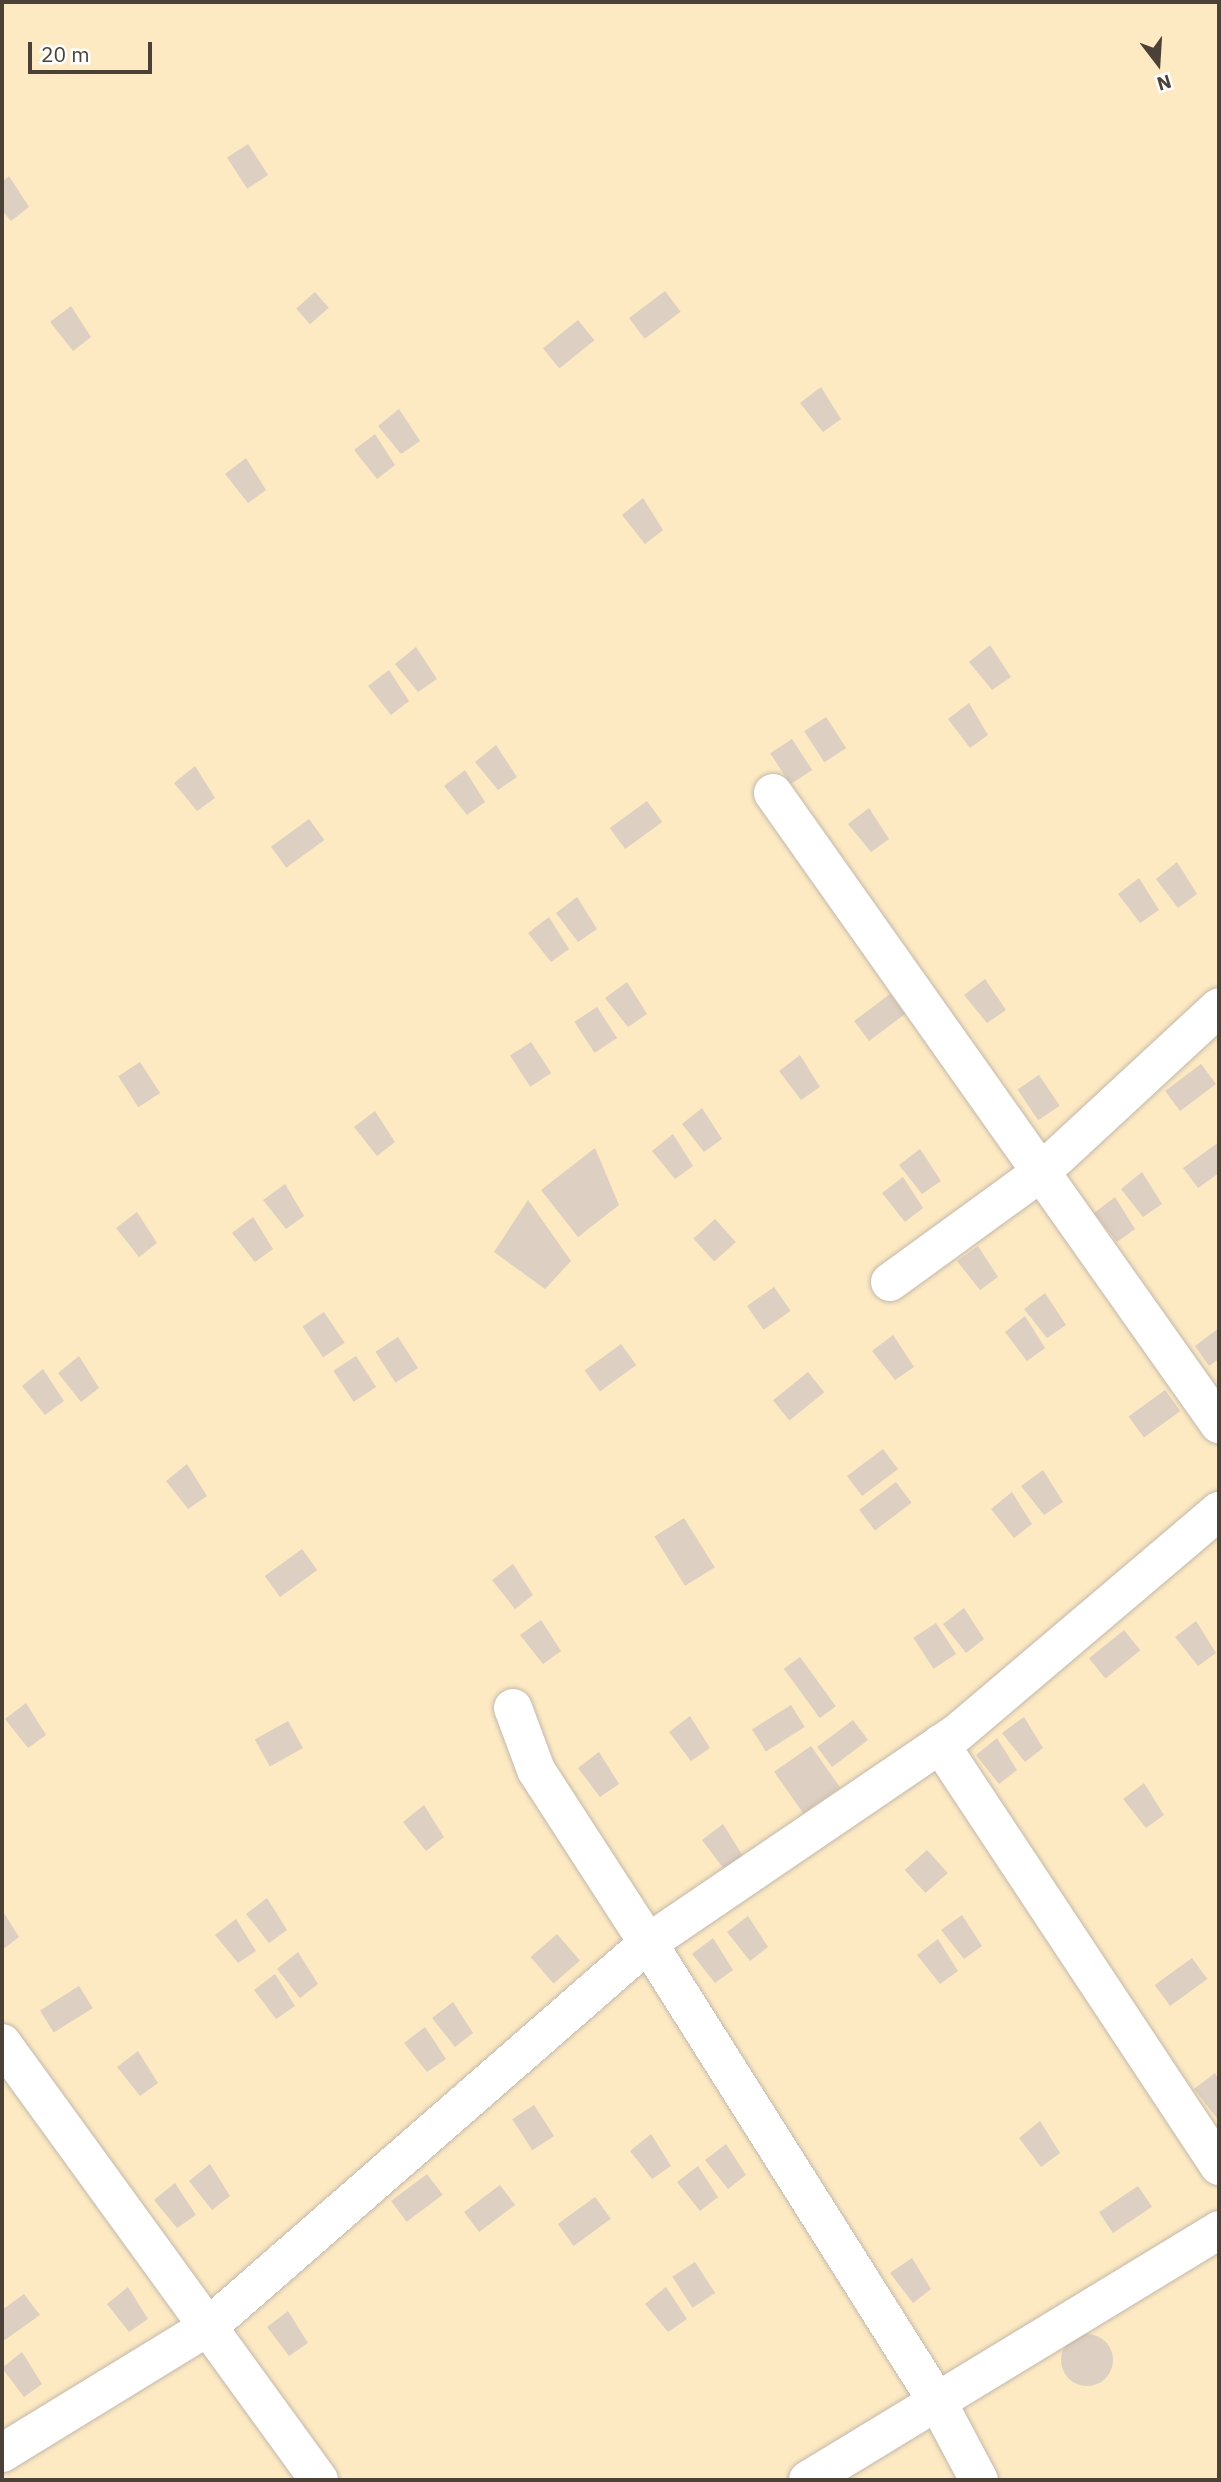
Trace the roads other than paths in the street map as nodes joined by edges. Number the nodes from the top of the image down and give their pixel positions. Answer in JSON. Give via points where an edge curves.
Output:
{"nodes":[{"id":1,"x":773,"y":793,"type":"dead end"},
{"id":2,"x":1219,"y":1007,"type":"edge"},
{"id":3,"x":1040,"y":1173,"type":"junction"},
{"id":4,"x":890,"y":1283,"type":"dead end"},
{"id":5,"x":1219,"y":1424,"type":"edge"},
{"id":6,"x":1219,"y":1511,"type":"edge"},
{"id":7,"x":513,"y":1708,"type":"dead end"},
{"id":8,"x":940,"y":1744,"type":"junction"},
{"id":9,"x":648,"y":1943,"type":"junction"},
{"id":10,"x":2,"y":2043,"type":"edge"},
{"id":11,"x":1219,"y":2165,"type":"edge"},
{"id":12,"x":1219,"y":2230,"type":"edge"},
{"id":13,"x":208,"y":2327,"type":"junction"},
{"id":14,"x":939,"y":2403,"type":"junction"},
{"id":15,"x":2,"y":2453,"type":"edge"},
{"id":16,"x":319,"y":2480,"type":"edge"},
{"id":17,"x":808,"y":2480,"type":"edge"},
{"id":18,"x":979,"y":2480,"type":"edge"}],
"edges":[{"from":1,"to":3,"type":"street"},
{"from":2,"to":3,"type":"street"},
{"from":3,"to":4,"type":"street"},
{"from":3,"to":5,"type":"street"},
{"from":6,"to":8,"type":"street"},
{"from":7,"to":9,"type":"street","via":[[536,1770]]},
{"from":8,"to":9,"type":"street"},
{"from":8,"to":11,"type":"street"},
{"from":9,"to":13,"type":"street"},
{"from":9,"to":14,"type":"street"},
{"from":10,"to":13,"type":"street"},
{"from":12,"to":14,"type":"street"},
{"from":13,"to":15,"type":"street"},
{"from":13,"to":16,"type":"street"},
{"from":14,"to":17,"type":"street"},
{"from":14,"to":18,"type":"street"}]}
